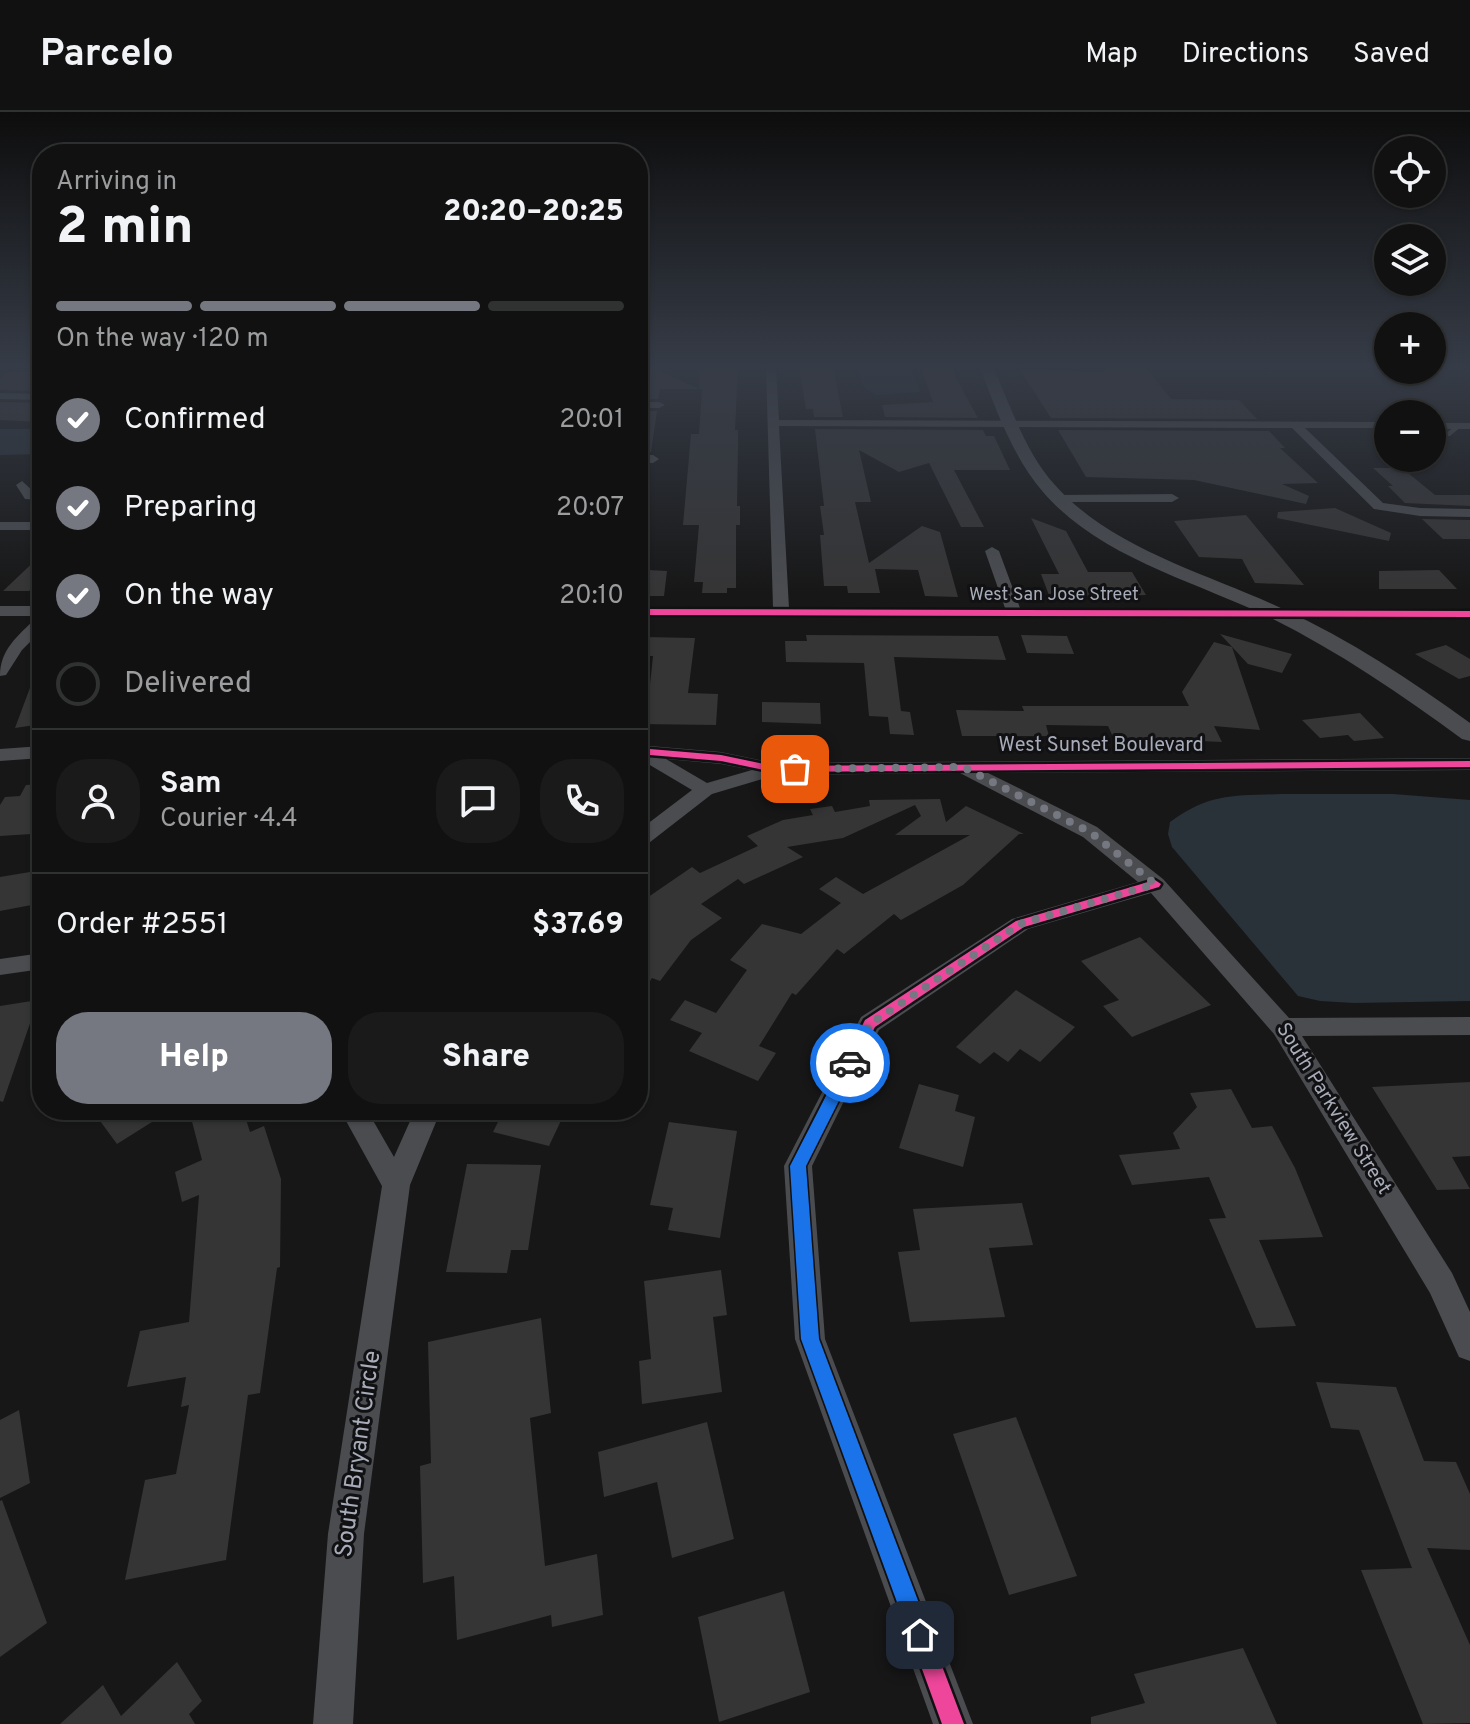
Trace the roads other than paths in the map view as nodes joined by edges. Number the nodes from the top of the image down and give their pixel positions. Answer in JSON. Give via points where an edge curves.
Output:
{"nodes":[{"id":1,"x":774,"y":442,"type":"edge"},
{"id":2,"x":1022,"y":442,"type":"edge"},
{"id":3,"x":1313,"y":442,"type":"edge"},
{"id":4,"x":648,"y":459,"type":"edge"},
{"id":5,"x":653,"y":459,"type":"dead end"},
{"id":6,"x":22,"y":485,"type":"dead end"},
{"id":7,"x":32,"y":496,"type":"edge"},
{"id":8,"x":1172,"y":498,"type":"dead end"},
{"id":9,"x":1058,"y":499,"type":"junction"},
{"id":10,"x":1470,"y":513,"type":"edge"},
{"id":11,"x":0,"y":526,"type":"edge"},
{"id":12,"x":32,"y":526,"type":"edge"},
{"id":13,"x":992,"y":551,"type":"dead end"},
{"id":14,"x":0,"y":611,"type":"edge"},
{"id":15,"x":32,"y":611,"type":"edge"},
{"id":16,"x":648,"y":612,"type":"edge"},
{"id":17,"x":781,"y":612,"type":"junction"},
{"id":18,"x":1014,"y":613,"type":"junction"},
{"id":19,"x":1276,"y":613,"type":"junction"},
{"id":20,"x":1470,"y":614,"type":"edge"},
{"id":21,"x":32,"y":631,"type":"edge"},
{"id":22,"x":0,"y":671,"type":"edge"},
{"id":23,"x":1470,"y":734,"type":"edge"},
{"id":24,"x":648,"y":752,"type":"edge"},
{"id":25,"x":32,"y":753,"type":"edge"},
{"id":26,"x":0,"y":755,"type":"edge"},
{"id":27,"x":648,"y":756,"type":"edge"},
{"id":28,"x":1470,"y":764,"type":"edge"},
{"id":29,"x":963,"y":767,"type":"junction"},
{"id":30,"x":774,"y":769,"type":"junction"},
{"id":31,"x":705,"y":790,"type":"junction"},
{"id":32,"x":648,"y":833,"type":"edge"},
{"id":33,"x":1155,"y":884,"type":"junction"},
{"id":34,"x":32,"y":962,"type":"edge"},
{"id":35,"x":0,"y":967,"type":"edge"},
{"id":36,"x":1470,"y":1026,"type":"edge"},
{"id":37,"x":1283,"y":1027,"type":"junction"},
{"id":38,"x":359,"y":1120,"type":"edge"},
{"id":39,"x":424,"y":1120,"type":"edge"},
{"id":40,"x":396,"y":1185,"type":"junction"},
{"id":41,"x":1470,"y":1346,"type":"edge"},
{"id":42,"x":333,"y":1724,"type":"edge"},
{"id":43,"x":953,"y":1724,"type":"edge"}],
"edges":[{"from":1,"to":17,"type":"street"},
{"from":2,"to":9,"type":"street"},
{"from":3,"to":10,"type":"street","via":[[1379,506]]},
{"from":4,"to":5,"type":"street"},
{"from":6,"to":7,"type":"street"},
{"from":8,"to":9,"type":"street"},
{"from":9,"to":19,"type":"street","via":[[1169,569]]},
{"from":11,"to":12,"type":"street"},
{"from":13,"to":18,"type":"street"},
{"from":14,"to":15,"type":"street"},
{"from":16,"to":17,"type":"street","name":"West San Jose Street"},
{"from":17,"to":18,"type":"street","name":"West San Jose Street"},
{"from":18,"to":19,"type":"street","name":"West San Jose Street"},
{"from":19,"to":20,"type":"street","name":"West San Jose Street"},
{"from":19,"to":23,"type":"street","via":[[1397,680]]},
{"from":21,"to":22,"type":"street"},
{"from":24,"to":30,"type":"street","name":"West Sunset Boulevard"},
{"from":25,"to":26,"type":"street"},
{"from":27,"to":31,"type":"street"},
{"from":28,"to":29,"type":"street","name":"West Sunset Boulevard"},
{"from":29,"to":30,"type":"street","name":"West Sunset Boulevard"},
{"from":29,"to":33,"type":"street","name":"South Parkview Street","via":[[1090,832]]},
{"from":30,"to":31,"type":"street"},
{"from":31,"to":32,"type":"street"},
{"from":33,"to":37,"type":"street","name":"South Parkview Street"},
{"from":33,"to":43,"type":"street","via":[[1020,924],[870,1024],[798,1166],[810,1339]]},
{"from":34,"to":35,"type":"street"},
{"from":36,"to":37,"type":"street"},
{"from":37,"to":41,"type":"street","name":"South Parkview Street","via":[[1441,1283]]},
{"from":38,"to":40,"type":"street"},
{"from":39,"to":40,"type":"street","name":"South Bryant Circle"},
{"from":40,"to":42,"type":"street","name":"South Bryant Circle","via":[[346,1534]]}]}
